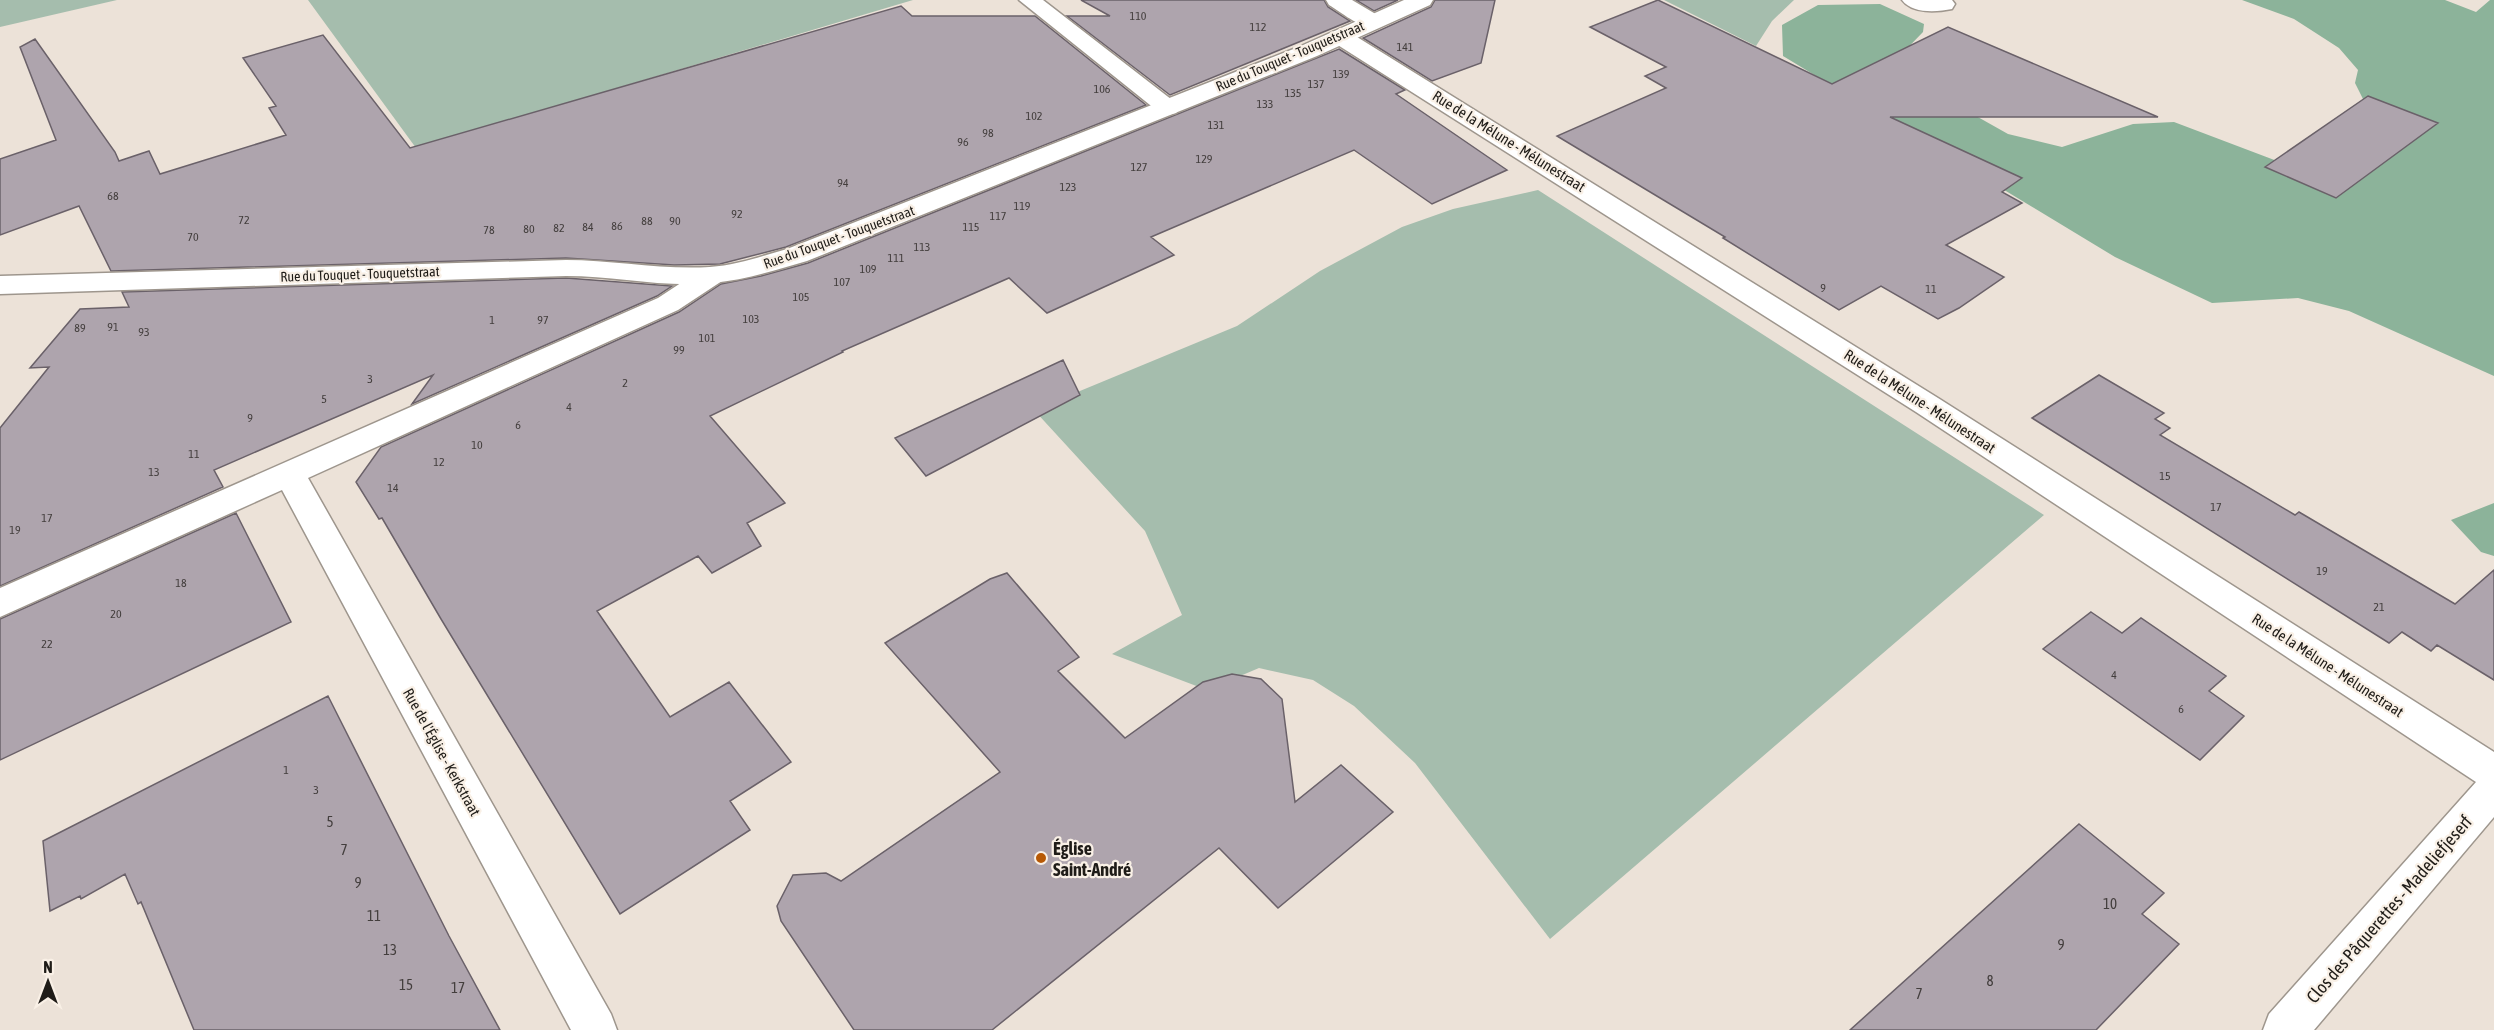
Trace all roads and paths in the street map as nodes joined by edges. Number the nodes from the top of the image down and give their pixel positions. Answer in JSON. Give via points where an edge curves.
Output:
{"nodes":[{"id":1,"x":1030,"y":0,"type":"edge"},
{"id":2,"x":1337,"y":0,"type":"edge"},
{"id":3,"x":1422,"y":0,"type":"edge"},
{"id":4,"x":1913,"y":0,"type":"edge"},
{"id":5,"x":1944,"y":4,"type":"dead end"},
{"id":6,"x":1371,"y":21,"type":"junction"},
{"id":7,"x":1341,"y":37,"type":"junction"},
{"id":8,"x":1168,"y":108,"type":"junction"},
{"id":9,"x":712,"y":275,"type":"junction"},
{"id":10,"x":0,"y":285,"type":"edge"},
{"id":11,"x":289,"y":474,"type":"junction"},
{"id":12,"x":0,"y":603,"type":"edge"},
{"id":13,"x":2494,"y":773,"type":"edge"},
{"id":14,"x":2494,"y":789,"type":"edge"},
{"id":15,"x":595,"y":1030,"type":"edge"},
{"id":16,"x":2285,"y":1030,"type":"edge"}],
"edges":[{"from":1,"to":8,"type":"street"},
{"from":2,"to":6,"type":"street"},
{"from":3,"to":6,"type":"street","name":"Rue du Touquet - Touquetstraat"},
{"from":4,"to":5,"type":"street","via":[[1928,5]]},
{"from":6,"to":7,"type":"street","name":"Rue du Touquet - Touquetstraat"},
{"from":7,"to":8,"type":"street","name":"Rue du Touquet - Touquetstraat"},
{"from":7,"to":13,"type":"street","name":"Rue de la Mélune - Mélunestraat","via":[[1927,405]]},
{"from":8,"to":9,"type":"street","name":"Rue du Touquet - Touquetstraat","via":[[797,255]]},
{"from":9,"to":10,"type":"street","name":"Rue du Touquet - Touquetstraat","via":[[566,268]]},
{"from":9,"to":11,"type":"street","via":[[668,304]]},
{"from":11,"to":12,"type":"street"},
{"from":11,"to":15,"type":"street","name":"Rue de l'Église - Kerkstraat"},
{"from":14,"to":16,"type":"street","name":"Clos des Pâquerettes - Madeliefjeserf"}]}
